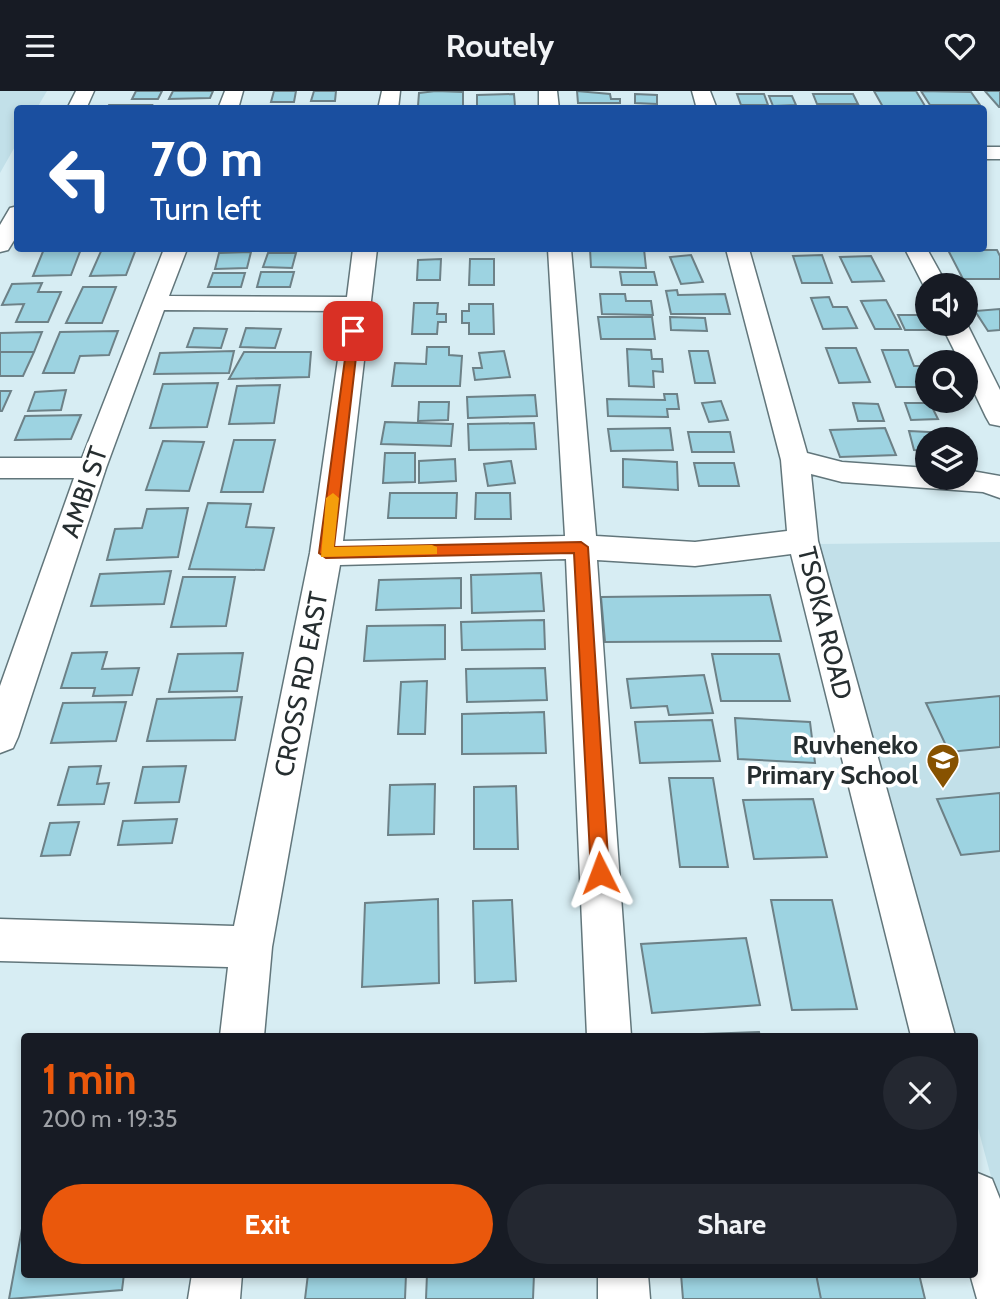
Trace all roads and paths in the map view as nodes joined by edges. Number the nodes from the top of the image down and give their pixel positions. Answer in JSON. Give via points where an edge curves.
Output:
{"nodes":[{"id":1,"x":14,"y":220,"type":"edge"},
{"id":2,"x":0,"y":245,"type":"edge"},
{"id":3,"x":174,"y":252,"type":"edge"},
{"id":4,"x":365,"y":252,"type":"edge"},
{"id":5,"x":559,"y":252,"type":"edge"},
{"id":6,"x":738,"y":252,"type":"edge"},
{"id":7,"x":918,"y":252,"type":"edge"},
{"id":8,"x":929,"y":273,"type":"edge"},
{"id":9,"x":154,"y":303,"type":"junction"},
{"id":10,"x":356,"y":304,"type":"junction"},
{"id":11,"x":960,"y":336,"type":"edge"},
{"id":12,"x":1000,"y":417,"type":"edge"},
{"id":13,"x":795,"y":460,"type":"junction"},
{"id":14,"x":0,"y":468,"type":"edge"},
{"id":15,"x":92,"y":468,"type":"junction"},
{"id":16,"x":1000,"y":487,"type":"edge"},
{"id":17,"x":803,"y":541,"type":"junction"},
{"id":18,"x":581,"y":547,"type":"junction"},
{"id":19,"x":326,"y":553,"type":"junction"},
{"id":20,"x":0,"y":737,"type":"edge"},
{"id":21,"x":0,"y":940,"type":"edge"},
{"id":22,"x":251,"y":947,"type":"junction"},
{"id":23,"x":242,"y":1033,"type":"edge"},
{"id":24,"x":609,"y":1033,"type":"edge"},
{"id":25,"x":932,"y":1033,"type":"edge"},
{"id":26,"x":978,"y":1208,"type":"edge"},
{"id":27,"x":217,"y":1278,"type":"edge"},
{"id":28,"x":623,"y":1278,"type":"edge"},
{"id":29,"x":1000,"y":1292,"type":"edge"},
{"id":30,"x":214,"y":1299,"type":"edge"},
{"id":31,"x":624,"y":1299,"type":"edge"}],
"edges":[{"from":1,"to":2,"type":"street"},
{"from":3,"to":9,"type":"street","name":"AMBI ST"},
{"from":4,"to":10,"type":"street","name":"CROSS RD EAST"},
{"from":5,"to":18,"type":"street"},
{"from":6,"to":13,"type":"street","name":"TSOKA ROAD"},
{"from":7,"to":8,"type":"street"},
{"from":9,"to":10,"type":"street"},
{"from":9,"to":15,"type":"street","name":"AMBI ST"},
{"from":10,"to":19,"type":"street","name":"CROSS RD EAST"},
{"from":11,"to":12,"type":"street"},
{"from":13,"to":16,"type":"street","via":[[842,473],[984,482]]},
{"from":13,"to":17,"type":"street","name":"TSOKA ROAD"},
{"from":14,"to":15,"type":"street"},
{"from":15,"to":20,"type":"street","name":"AMBI ST"},
{"from":17,"to":18,"type":"street","via":[[695,554]]},
{"from":17,"to":25,"type":"street","name":"TSOKA ROAD"},
{"from":18,"to":19,"type":"street"},
{"from":18,"to":24,"type":"street"},
{"from":19,"to":22,"type":"street","name":"CROSS RD EAST"},
{"from":21,"to":22,"type":"street"},
{"from":22,"to":23,"type":"street","name":"CROSS RD EAST"},
{"from":26,"to":29,"type":"street"},
{"from":27,"to":30,"type":"street"},
{"from":28,"to":31,"type":"street"}]}
